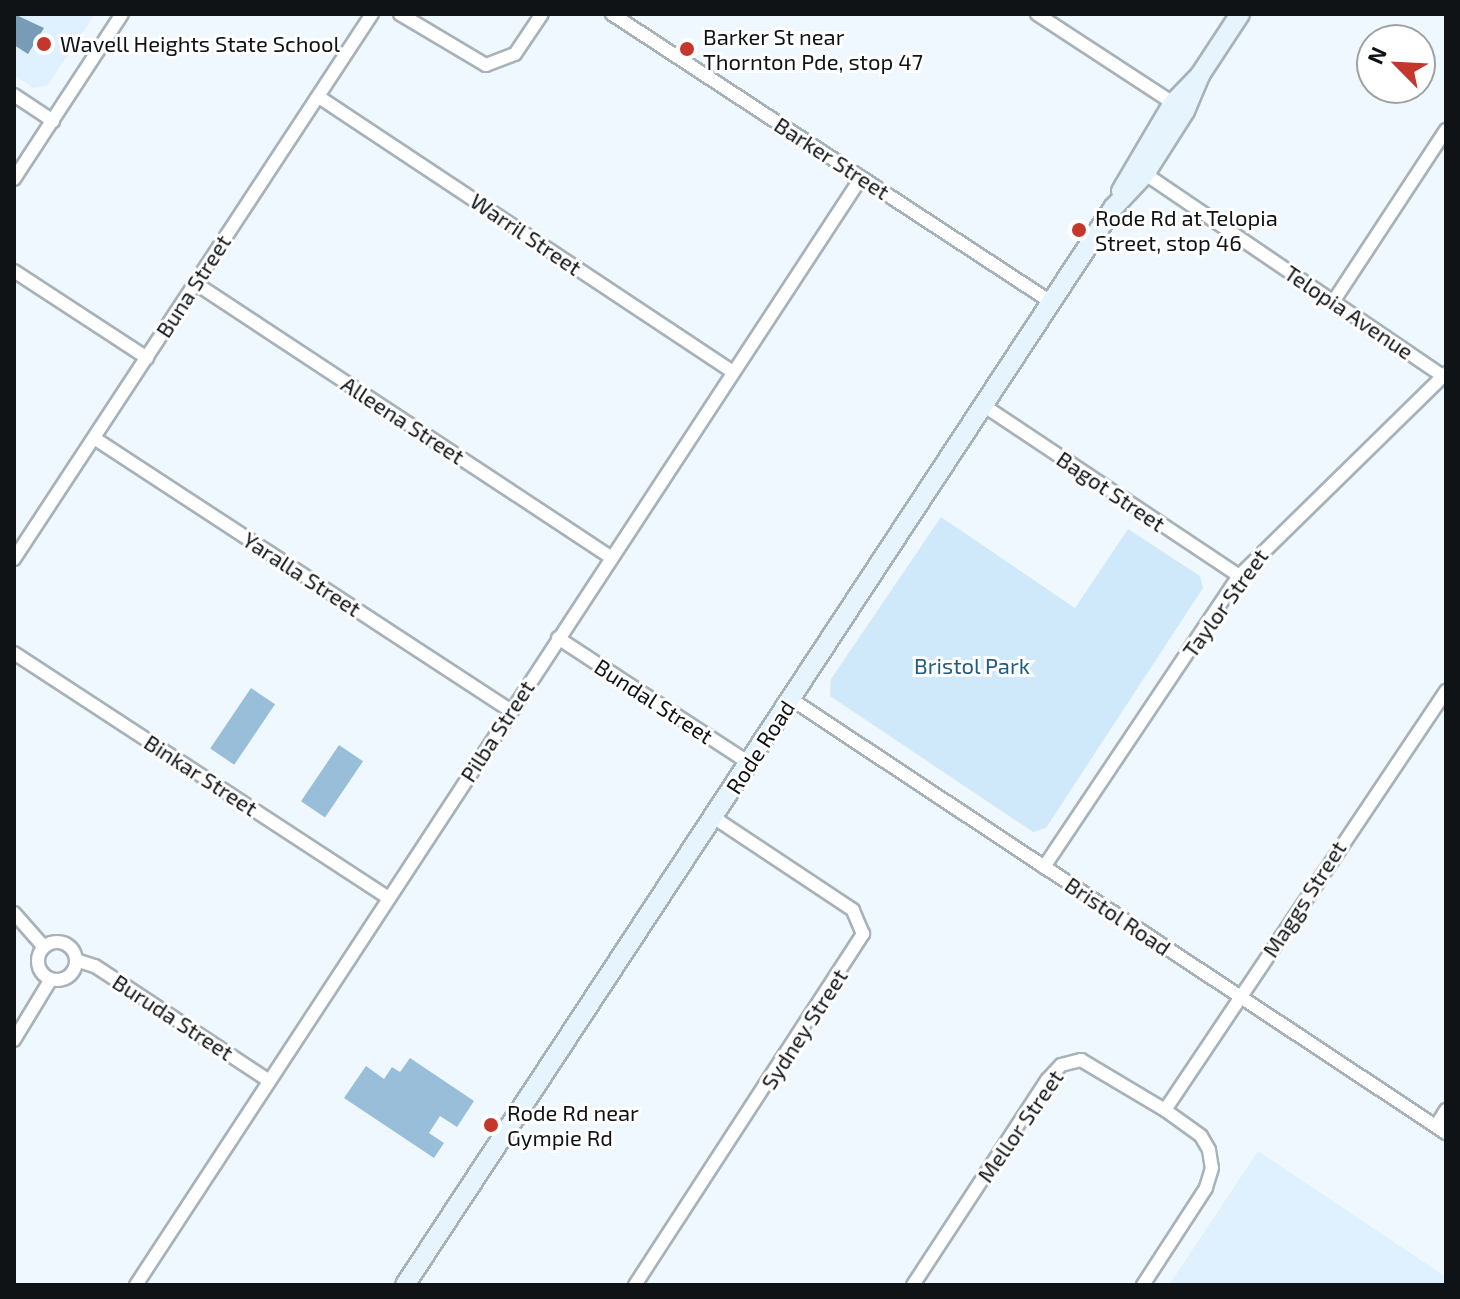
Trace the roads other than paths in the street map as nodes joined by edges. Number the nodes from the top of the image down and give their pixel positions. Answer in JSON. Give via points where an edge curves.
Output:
{"nodes":[{"id":1,"x":122,"y":14,"type":"edge"},
{"id":2,"x":372,"y":14,"type":"edge"},
{"id":3,"x":400,"y":14,"type":"edge"},
{"id":4,"x":542,"y":14,"type":"edge"},
{"id":5,"x":612,"y":14,"type":"edge"},
{"id":6,"x":1037,"y":14,"type":"edge"},
{"id":7,"x":1240,"y":14,"type":"edge"},
{"id":8,"x":14,"y":95,"type":"edge"},
{"id":9,"x":319,"y":97,"type":"junction"},
{"id":10,"x":1179,"y":107,"type":"junction"},
{"id":11,"x":53,"y":121,"type":"junction"},
{"id":12,"x":1446,"y":130,"type":"edge"},
{"id":13,"x":1138,"y":170,"type":"junction"},
{"id":14,"x":861,"y":178,"type":"junction"},
{"id":15,"x":14,"y":179,"type":"edge"},
{"id":16,"x":14,"y":271,"type":"edge"},
{"id":17,"x":195,"y":283,"type":"junction"},
{"id":18,"x":1051,"y":302,"type":"junction"},
{"id":19,"x":1333,"y":302,"type":"junction"},
{"id":20,"x":147,"y":358,"type":"junction"},
{"id":21,"x":732,"y":371,"type":"junction"},
{"id":22,"x":1445,"y":375,"type":"edge"},
{"id":23,"x":983,"y":405,"type":"junction"},
{"id":24,"x":94,"y":438,"type":"junction"},
{"id":25,"x":611,"y":557,"type":"junction"},
{"id":26,"x":14,"y":559,"type":"edge"},
{"id":27,"x":1239,"y":576,"type":"junction"},
{"id":28,"x":558,"y":638,"type":"junction"},
{"id":29,"x":14,"y":653,"type":"edge"},
{"id":30,"x":1446,"y":691,"type":"edge"},
{"id":31,"x":791,"y":699,"type":"junction"},
{"id":32,"x":510,"y":710,"type":"junction"},
{"id":33,"x":749,"y":763,"type":"junction"},
{"id":34,"x":713,"y":817,"type":"junction"},
{"id":35,"x":1044,"y":867,"type":"junction"},
{"id":36,"x":389,"y":898,"type":"junction"},
{"id":37,"x":14,"y":913,"type":"edge"},
{"id":38,"x":44,"y":947,"type":"junction"},
{"id":39,"x":76,"y":960,"type":"junction"},
{"id":40,"x":51,"y":979,"type":"junction"},
{"id":41,"x":1240,"y":997,"type":"junction"},
{"id":42,"x":14,"y":1040,"type":"edge"},
{"id":43,"x":268,"y":1080,"type":"junction"},
{"id":44,"x":1165,"y":1110,"type":"junction"},
{"id":45,"x":1446,"y":1110,"type":"edge"},
{"id":46,"x":1441,"y":1130,"type":"edge"},
{"id":47,"x":136,"y":1285,"type":"edge"},
{"id":48,"x":405,"y":1285,"type":"edge"},
{"id":49,"x":635,"y":1285,"type":"edge"},
{"id":50,"x":913,"y":1285,"type":"edge"},
{"id":51,"x":1143,"y":1285,"type":"edge"}],
"edges":[{"from":1,"to":11,"type":"street"},
{"from":2,"to":9,"type":"street","name":"Buna Street"},
{"from":3,"to":4,"type":"street","via":[[486,65],[515,54]]},
{"from":5,"to":14,"type":"street","name":"Barker Street"},
{"from":6,"to":10,"type":"street"},
{"from":7,"to":10,"type":"main road","name":"Rode Road"},
{"from":8,"to":11,"type":"street"},
{"from":9,"to":17,"type":"street","name":"Buna Street"},
{"from":9,"to":21,"type":"street","name":"Warril Street"},
{"from":10,"to":13,"type":"main road","name":"Rode Road"},
{"from":11,"to":15,"type":"street"},
{"from":12,"to":19,"type":"street"},
{"from":13,"to":18,"type":"main road","name":"Rode Road"},
{"from":13,"to":19,"type":"street","name":"Telopia Avenue"},
{"from":14,"to":18,"type":"street","name":"Barker Street"},
{"from":14,"to":21,"type":"street","name":"Pilba Street"},
{"from":16,"to":20,"type":"street"},
{"from":17,"to":20,"type":"street","name":"Buna Street"},
{"from":17,"to":25,"type":"street","name":"Alleena Street"},
{"from":18,"to":23,"type":"main road","name":"Rode Road"},
{"from":19,"to":22,"type":"street","name":"Telopia Avenue"},
{"from":20,"to":24,"type":"street","name":"Buna Street"},
{"from":21,"to":25,"type":"street","name":"Pilba Street"},
{"from":22,"to":27,"type":"street","name":"Taylor Street"},
{"from":23,"to":27,"type":"street","name":"Bagot Street"},
{"from":23,"to":31,"type":"main road","name":"Rode Road"},
{"from":24,"to":26,"type":"street","name":"Buna Street"},
{"from":24,"to":32,"type":"street","name":"Yaralla Street"},
{"from":25,"to":28,"type":"street","name":"Pilba Street"},
{"from":27,"to":35,"type":"street","name":"Taylor Street"},
{"from":28,"to":32,"type":"street","name":"Pilba Street"},
{"from":28,"to":33,"type":"street","name":"Bundal Street"},
{"from":29,"to":36,"type":"street","name":"Binkar Street"},
{"from":30,"to":41,"type":"street","name":"Maggs Street"},
{"from":31,"to":33,"type":"main road","name":"Rode Road"},
{"from":31,"to":35,"type":"street","name":"Bristol Road"},
{"from":32,"to":36,"type":"street","name":"Pilba Street"},
{"from":33,"to":34,"type":"main road","name":"Rode Road"},
{"from":34,"to":48,"type":"main road","name":"Rode Road"},
{"from":34,"to":49,"type":"street","name":"Sydney Street","via":[[853,910],[863,934]]},
{"from":35,"to":41,"type":"street","name":"Bristol Road"},
{"from":36,"to":43,"type":"street","name":"Pilba Street"},
{"from":37,"to":38,"type":"street"},
{"from":38,"to":39,"type":"street","via":[[61,942]]},
{"from":38,"to":40,"type":"street","via":[[39,965]]},
{"from":39,"to":40,"type":"street","via":[[69,975]]},
{"from":39,"to":43,"type":"street","name":"Buruda Street","via":[[95,966]]},
{"from":40,"to":42,"type":"street"},
{"from":41,"to":44,"type":"street","name":"Maggs Street"},
{"from":41,"to":46,"type":"street","name":"Bristol Road"},
{"from":43,"to":47,"type":"street","name":"Pilba Street"},
{"from":44,"to":50,"type":"street","name":"Mellor Street","via":[[1092,1063],[1061,1065]]},
{"from":44,"to":51,"type":"street","via":[[1201,1136],[1212,1168],[1201,1197]]},
{"from":45,"to":46,"type":"street"}]}
